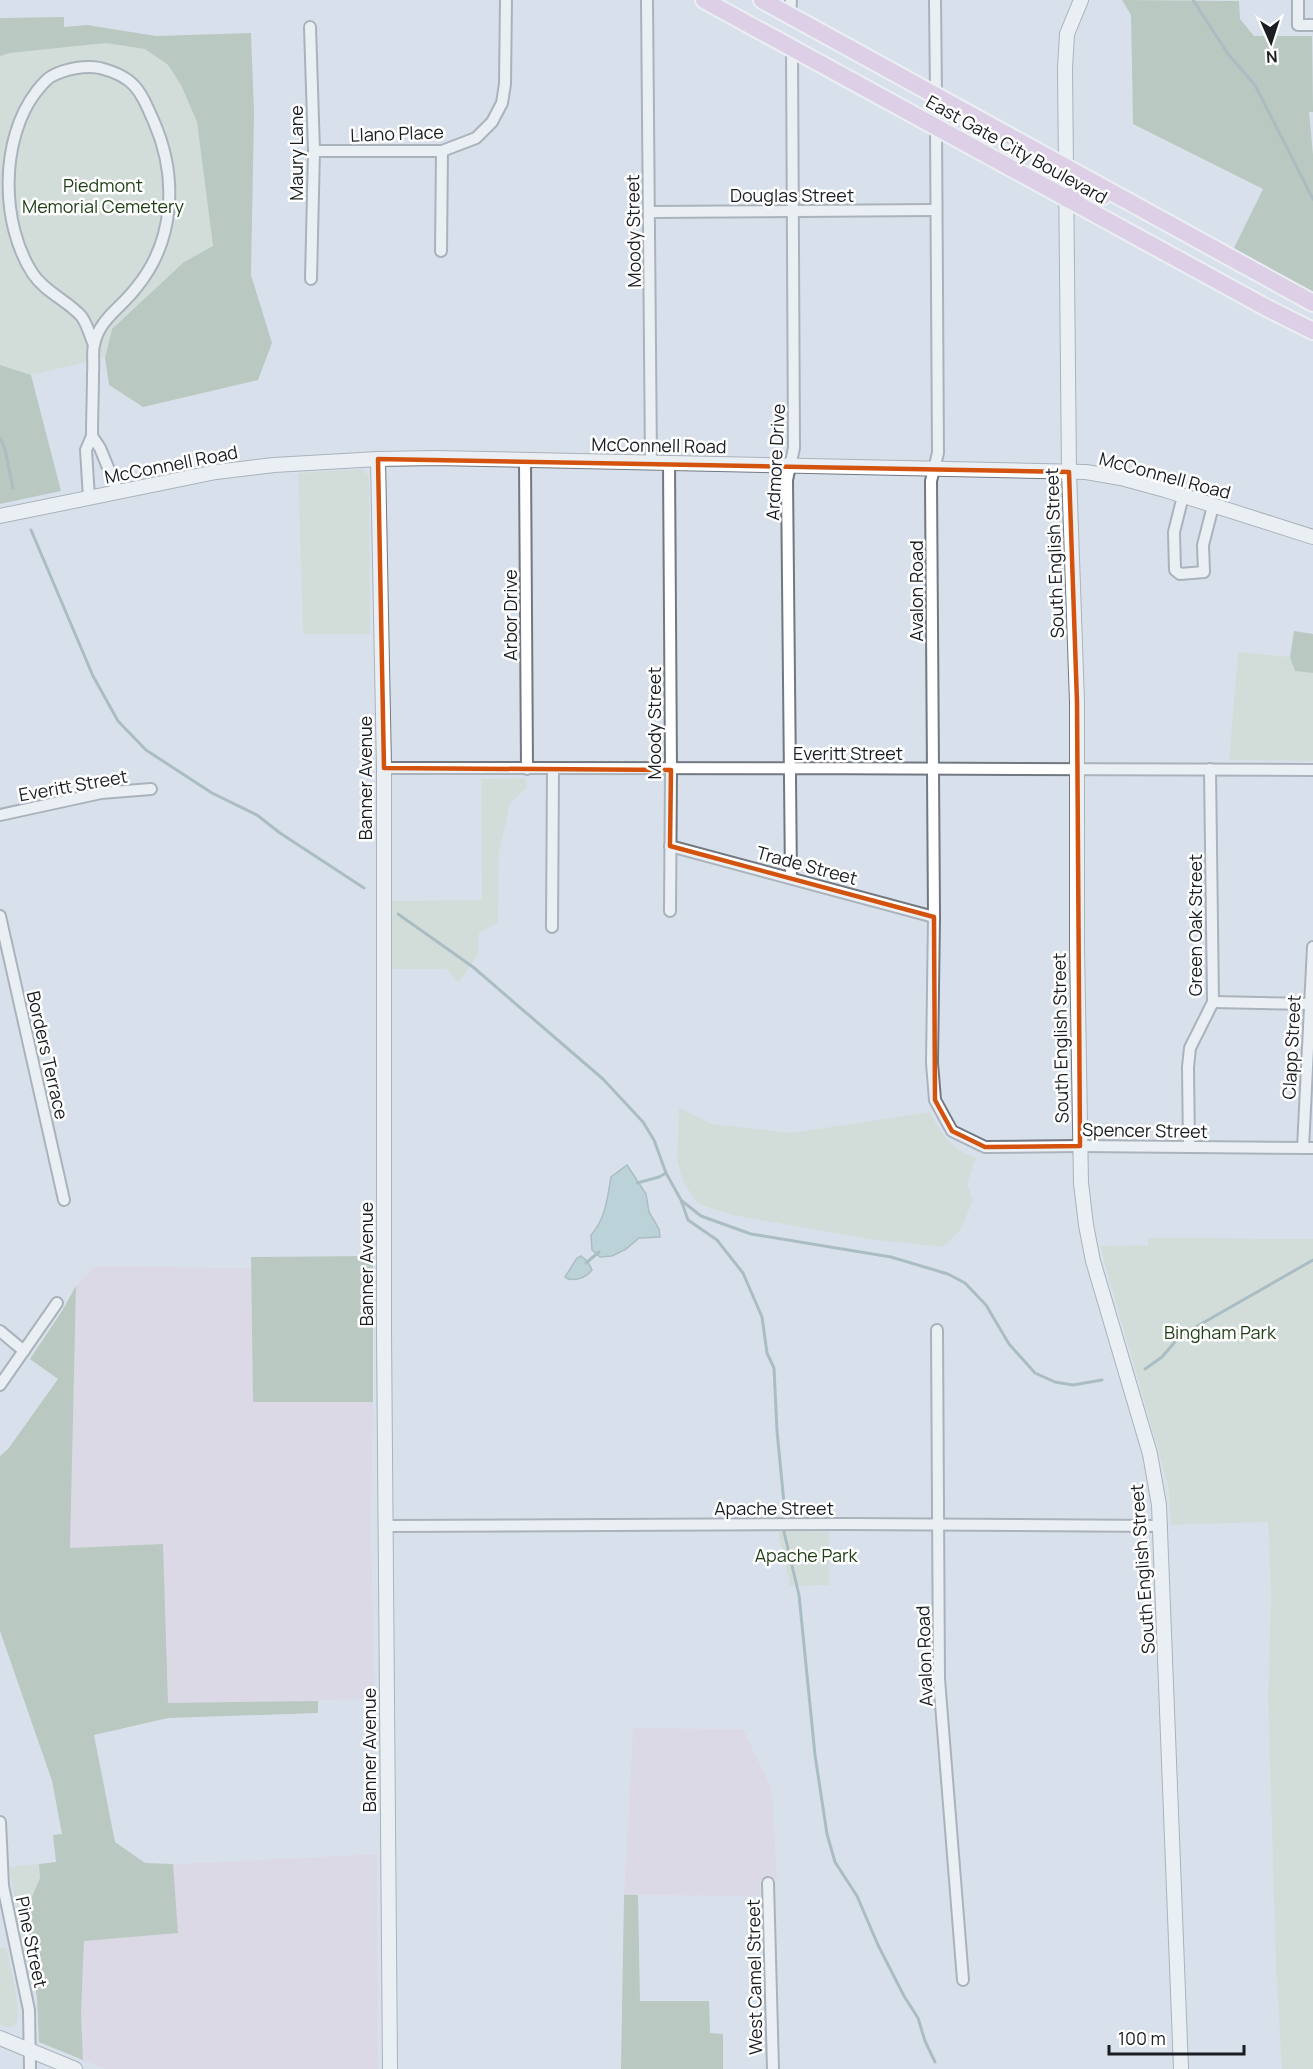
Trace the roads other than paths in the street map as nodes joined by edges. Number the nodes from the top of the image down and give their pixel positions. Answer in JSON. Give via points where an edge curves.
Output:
{"nodes":[{"id":1,"x":506,"y":0,"type":"edge"},
{"id":2,"x":647,"y":0,"type":"edge"},
{"id":3,"x":704,"y":0,"type":"edge"},
{"id":4,"x":762,"y":0,"type":"edge"},
{"id":5,"x":934,"y":0,"type":"edge"},
{"id":6,"x":1081,"y":0,"type":"edge"},
{"id":7,"x":1298,"y":0,"type":"edge"},
{"id":8,"x":791,"y":8,"type":"edge"},
{"id":9,"x":1313,"y":25,"type":"edge"},
{"id":10,"x":310,"y":27,"type":"dead end"},
{"id":11,"x":792,"y":48,"type":"junction"},
{"id":12,"x":936,"y":96,"type":"junction"},
{"id":13,"x":936,"y":126,"type":"junction"},
{"id":14,"x":314,"y":151,"type":"junction"},
{"id":15,"x":442,"y":151,"type":"junction"},
{"id":16,"x":981,"y":152,"type":"junction"},
{"id":17,"x":1067,"y":169,"type":"junction"},
{"id":18,"x":1067,"y":199,"type":"junction"},
{"id":19,"x":935,"y":210,"type":"junction"},
{"id":20,"x":650,"y":212,"type":"junction"},
{"id":21,"x":794,"y":212,"type":"junction"},
{"id":22,"x":1154,"y":216,"type":"junction"},
{"id":23,"x":441,"y":251,"type":"dead end"},
{"id":24,"x":311,"y":279,"type":"dead end"},
{"id":25,"x":1313,"y":303,"type":"edge"},
{"id":26,"x":1313,"y":331,"type":"edge"},
{"id":27,"x":94,"y":345,"type":"junction"},
{"id":28,"x":92,"y":436,"type":"junction"},
{"id":29,"x":378,"y":459,"type":"junction"},
{"id":30,"x":525,"y":460,"type":"junction"},
{"id":31,"x":651,"y":463,"type":"junction"},
{"id":32,"x":669,"y":463,"type":"junction"},
{"id":33,"x":790,"y":466,"type":"junction"},
{"id":34,"x":935,"y":468,"type":"junction"},
{"id":35,"x":1069,"y":472,"type":"junction"},
{"id":36,"x":118,"y":492,"type":"junction"},
{"id":37,"x":1183,"y":496,"type":"junction"},
{"id":38,"x":89,"y":498,"type":"junction"},
{"id":39,"x":1213,"y":506,"type":"junction"},
{"id":40,"x":0,"y":516,"type":"edge"},
{"id":41,"x":1313,"y":537,"type":"edge"},
{"id":42,"x":1078,"y":767,"type":"junction"},
{"id":43,"x":384,"y":768,"type":"junction"},
{"id":44,"x":527,"y":769,"type":"junction"},
{"id":45,"x":553,"y":769,"type":"junction"},
{"id":46,"x":934,"y":769,"type":"junction"},
{"id":47,"x":1210,"y":769,"type":"junction"},
{"id":48,"x":671,"y":770,"type":"junction"},
{"id":49,"x":790,"y":770,"type":"junction"},
{"id":50,"x":1313,"y":770,"type":"edge"},
{"id":51,"x":152,"y":789,"type":"dead end"},
{"id":52,"x":0,"y":815,"type":"edge"},
{"id":53,"x":670,"y":846,"type":"junction"},
{"id":54,"x":791,"y":878,"type":"junction"},
{"id":55,"x":670,"y":911,"type":"dead end"},
{"id":56,"x":0,"y":916,"type":"edge"},
{"id":57,"x":934,"y":917,"type":"junction"},
{"id":58,"x":552,"y":927,"type":"dead end"},
{"id":59,"x":1313,"y":947,"type":"edge"},
{"id":60,"x":1213,"y":1002,"type":"junction"},
{"id":61,"x":1311,"y":1004,"type":"edge"},
{"id":62,"x":933,"y":1057,"type":"joint"},
{"id":63,"x":1309,"y":1077,"type":"edge"},
{"id":64,"x":1080,"y":1146,"type":"junction"},
{"id":65,"x":1189,"y":1147,"type":"junction"},
{"id":66,"x":1308,"y":1148,"type":"edge"},
{"id":67,"x":64,"y":1200,"type":"dead end"},
{"id":68,"x":57,"y":1303,"type":"dead end"},
{"id":69,"x":937,"y":1329,"type":"dead end"},
{"id":70,"x":0,"y":1331,"type":"edge"},
{"id":71,"x":24,"y":1351,"type":"junction"},
{"id":72,"x":0,"y":1385,"type":"edge"},
{"id":73,"x":937,"y":1525,"type":"junction"},
{"id":74,"x":387,"y":1526,"type":"junction"},
{"id":75,"x":1161,"y":1526,"type":"junction"},
{"id":76,"x":0,"y":1822,"type":"edge"},
{"id":77,"x":768,"y":1883,"type":"dead end"},
{"id":78,"x":2,"y":1886,"type":"edge"},
{"id":79,"x":963,"y":1980,"type":"dead end"},
{"id":80,"x":0,"y":2038,"type":"edge"},
{"id":81,"x":29,"y":2050,"type":"junction"},
{"id":82,"x":30,"y":2069,"type":"edge"},
{"id":83,"x":75,"y":2069,"type":"edge"},
{"id":84,"x":390,"y":2069,"type":"edge"},
{"id":85,"x":772,"y":2069,"type":"edge"},
{"id":86,"x":1181,"y":2069,"type":"edge"}],
"edges":[{"from":1,"to":15,"type":"street","name":"Llano Place","via":[[502,103],[492,122],[476,138]]},
{"from":2,"to":20,"type":"street","name":"Moody Street"},
{"from":3,"to":11,"type":"main road","name":"East Gate City Boulevard"},
{"from":4,"to":8,"type":"main road","name":"East Gate City Boulevard"},
{"from":5,"to":12,"type":"street"},
{"from":6,"to":17,"type":"street","name":"South English Street","via":[[1067,34]]},
{"from":7,"to":9,"type":"street","via":[[1298,25]]},
{"from":8,"to":12,"type":"main road","name":"East Gate City Boulevard"},
{"from":10,"to":14,"type":"street","name":"Maury Lane"},
{"from":11,"to":13,"type":"main road","name":"East Gate City Boulevard"},
{"from":11,"to":21,"type":"street","name":"Ardmore Drive"},
{"from":12,"to":17,"type":"main road","name":"East Gate City Boulevard"},
{"from":13,"to":16,"type":"main road","name":"East Gate City Boulevard"},
{"from":13,"to":19,"type":"street","name":"Avalon Road"},
{"from":14,"to":15,"type":"street","name":"Llano Place"},
{"from":14,"to":24,"type":"street","name":"Maury Lane"},
{"from":15,"to":23,"type":"street"},
{"from":16,"to":17,"type":"main road","via":[[1004,158],[1037,176],[1050,178]]},
{"from":16,"to":18,"type":"main road","name":"East Gate City Boulevard"},
{"from":17,"to":18,"type":"street","name":"South English Street"},
{"from":17,"to":22,"type":"main road","name":"East Gate City Boulevard"},
{"from":18,"to":22,"type":"main road","via":[[1075,190],[1088,189]]},
{"from":18,"to":26,"type":"main road","name":"East Gate City Boulevard"},
{"from":18,"to":35,"type":"street","name":"South English Street"},
{"from":19,"to":21,"type":"street","name":"Douglas Street"},
{"from":19,"to":34,"type":"street","name":"Avalon Road"},
{"from":20,"to":21,"type":"street","name":"Douglas Street"},
{"from":20,"to":31,"type":"street","name":"Moody Street"},
{"from":21,"to":33,"type":"street","name":"Ardmore Drive","via":[[794,448]]},
{"from":22,"to":25,"type":"main road","name":"East Gate City Boulevard"},
{"from":27,"to":27,"type":"street","via":[[105,319],[136,289],[157,257],[167,226],[170,188],[162,141],[140,90],[118,73],[88,66],[50,76],[26,104],[10,142],[5,176],[8,211],[33,275],[81,316]]},
{"from":27,"to":28,"type":"street"},
{"from":28,"to":36,"type":"street"},
{"from":28,"to":38,"type":"street","via":[[86,450]]},
{"from":29,"to":30,"type":"street","name":"McConnell Road"},
{"from":29,"to":36,"type":"street","name":"McConnell Road","via":[[253,467]]},
{"from":29,"to":43,"type":"street","name":"Banner Avenue"},
{"from":30,"to":31,"type":"street","name":"McConnell Road"},
{"from":30,"to":44,"type":"street","name":"Arbor Drive"},
{"from":31,"to":32,"type":"street","name":"McConnell Road"},
{"from":32,"to":33,"type":"street","name":"McConnell Road"},
{"from":32,"to":48,"type":"street","name":"Moody Street"},
{"from":33,"to":34,"type":"street","name":"McConnell Road"},
{"from":33,"to":49,"type":"street","name":"Ardmore Drive"},
{"from":34,"to":35,"type":"street","name":"McConnell Road"},
{"from":34,"to":46,"type":"street","name":"Avalon Road"},
{"from":35,"to":37,"type":"street","name":"McConnell Road","via":[[1121,478]]},
{"from":35,"to":42,"type":"street","name":"South English Street"},
{"from":36,"to":38,"type":"street","name":"McConnell Road"},
{"from":37,"to":39,"type":"street","name":"McConnell Road"},
{"from":37,"to":39,"type":"street","via":[[1174,532],[1175,570],[1180,574],[1203,572],[1203,545]]},
{"from":38,"to":40,"type":"street","name":"McConnell Road"},
{"from":39,"to":41,"type":"street","name":"McConnell Road"},
{"from":42,"to":46,"type":"street","name":"Everitt Street"},
{"from":42,"to":47,"type":"street","name":"Everitt Street"},
{"from":42,"to":64,"type":"street","name":"South English Street"},
{"from":43,"to":44,"type":"street","name":"Everitt Street"},
{"from":43,"to":74,"type":"street","name":"Banner Avenue"},
{"from":44,"to":45,"type":"street","name":"Everitt Street"},
{"from":45,"to":48,"type":"street","name":"Everitt Street"},
{"from":45,"to":58,"type":"street"},
{"from":46,"to":49,"type":"street","name":"Everitt Street"},
{"from":46,"to":57,"type":"street","name":"Avalon Road"},
{"from":47,"to":50,"type":"street","name":"Everitt Street"},
{"from":47,"to":60,"type":"street","name":"Green Oak Street"},
{"from":48,"to":49,"type":"street","name":"Everitt Street"},
{"from":48,"to":53,"type":"street","name":"Moody Street"},
{"from":49,"to":54,"type":"street","name":"Ardmore Drive"},
{"from":51,"to":52,"type":"street","name":"Everitt Street","via":[[101,793]]},
{"from":53,"to":54,"type":"street","name":"Trade Street"},
{"from":53,"to":55,"type":"street","name":"Moody Street"},
{"from":54,"to":57,"type":"street","name":"Trade Street"},
{"from":56,"to":67,"type":"street","name":"Borders Terrace"},
{"from":57,"to":62,"type":"street","name":"Avalon Road"},
{"from":59,"to":61,"type":"street","name":"Clapp Street"},
{"from":60,"to":61,"type":"street"},
{"from":60,"to":65,"type":"street","name":"Green Oak Street","via":[[1190,1048]]},
{"from":61,"to":63,"type":"street","name":"Clapp Street"},
{"from":62,"to":64,"type":"street","name":"Spencer Street","via":[[935,1100],[952,1131],[985,1147]]},
{"from":63,"to":66,"type":"street","name":"Clapp Street"},
{"from":64,"to":65,"type":"street","name":"Spencer Street"},
{"from":64,"to":75,"type":"street","name":"South English Street","via":[[1089,1242],[1149,1454]]},
{"from":65,"to":66,"type":"street","name":"Spencer Street"},
{"from":68,"to":71,"type":"street"},
{"from":69,"to":73,"type":"street","name":"Avalon Road"},
{"from":70,"to":71,"type":"street"},
{"from":71,"to":72,"type":"street"},
{"from":73,"to":74,"type":"street","name":"Apache Street"},
{"from":73,"to":75,"type":"street","name":"Apache Street"},
{"from":73,"to":79,"type":"street","name":"Avalon Road","via":[[939,1679]]},
{"from":74,"to":84,"type":"street","name":"Banner Avenue"},
{"from":75,"to":86,"type":"street","name":"South English Street"},
{"from":76,"to":78,"type":"street","name":"Pine Street"},
{"from":77,"to":85,"type":"street","name":"West Camel Street"},
{"from":78,"to":81,"type":"street","name":"Pine Street","via":[[28,2010]]},
{"from":80,"to":81,"type":"street"},
{"from":81,"to":82,"type":"street","name":"Pine Street"},
{"from":81,"to":83,"type":"street"}]}
